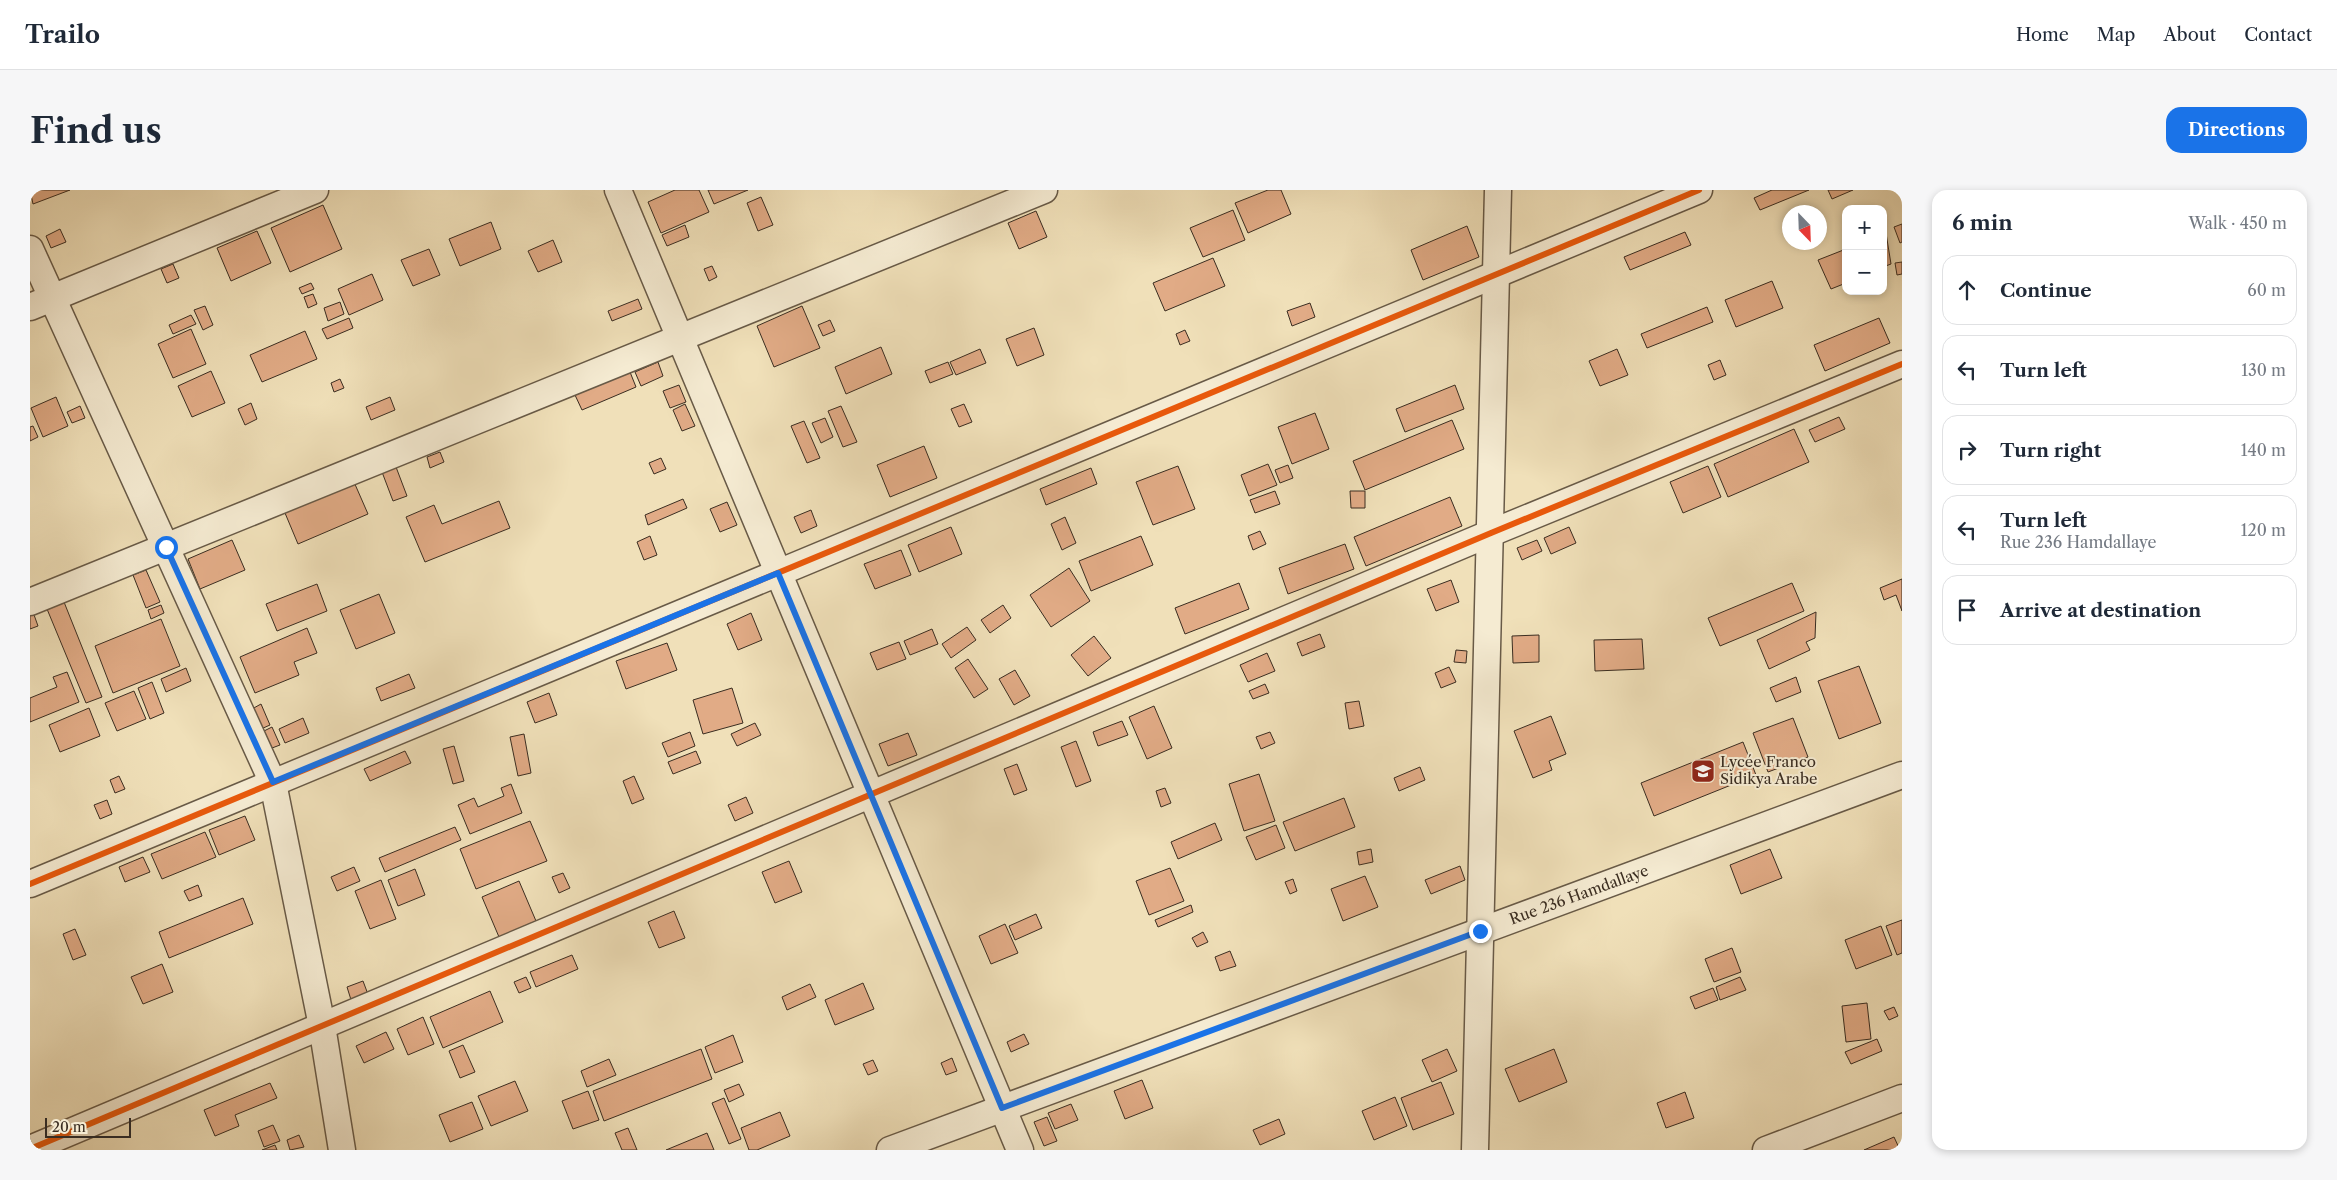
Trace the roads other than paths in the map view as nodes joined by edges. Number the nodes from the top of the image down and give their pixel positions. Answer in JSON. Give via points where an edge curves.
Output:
{"nodes":[{"id":1,"x":315,"y":190,"type":"edge"},
{"id":2,"x":618,"y":190,"type":"edge"},
{"id":3,"x":1044,"y":190,"type":"edge"},
{"id":4,"x":1498,"y":190,"type":"edge"},
{"id":5,"x":1699,"y":190,"type":"edge"},
{"id":6,"x":30,"y":249,"type":"edge"},
{"id":7,"x":1495,"y":275,"type":"junction"},
{"id":8,"x":41,"y":302,"type":"edge"},
{"id":9,"x":680,"y":338,"type":"junction"},
{"id":10,"x":1902,"y":364,"type":"edge"},
{"id":11,"x":1491,"y":533,"type":"junction"},
{"id":12,"x":166,"y":547,"type":"junction"},
{"id":13,"x":778,"y":573,"type":"junction"},
{"id":14,"x":30,"y":602,"type":"edge"},
{"id":15,"x":1902,"y":775,"type":"edge"},
{"id":16,"x":273,"y":782,"type":"junction"},
{"id":17,"x":872,"y":794,"type":"junction"},
{"id":18,"x":30,"y":884,"type":"edge"},
{"id":19,"x":1480,"y":931,"type":"junction"},
{"id":20,"x":322,"y":1026,"type":"junction"},
{"id":21,"x":1902,"y":1098,"type":"edge"},
{"id":22,"x":1002,"y":1108,"type":"junction"},
{"id":23,"x":30,"y":1149,"type":"edge"},
{"id":24,"x":342,"y":1150,"type":"edge"},
{"id":25,"x":890,"y":1150,"type":"edge"},
{"id":26,"x":1020,"y":1150,"type":"edge"},
{"id":27,"x":1475,"y":1150,"type":"edge"},
{"id":28,"x":1766,"y":1150,"type":"edge"}],
"edges":[{"from":1,"to":8,"type":"street"},
{"from":2,"to":9,"type":"street"},
{"from":3,"to":9,"type":"street"},
{"from":4,"to":7,"type":"street"},
{"from":5,"to":7,"type":"street"},
{"from":6,"to":8,"type":"street"},
{"from":7,"to":11,"type":"street"},
{"from":7,"to":13,"type":"street"},
{"from":8,"to":12,"type":"street"},
{"from":9,"to":12,"type":"street"},
{"from":9,"to":13,"type":"street"},
{"from":10,"to":11,"type":"street"},
{"from":11,"to":17,"type":"street"},
{"from":11,"to":19,"type":"street"},
{"from":12,"to":14,"type":"street"},
{"from":12,"to":16,"type":"street"},
{"from":13,"to":16,"type":"street"},
{"from":13,"to":17,"type":"street"},
{"from":15,"to":19,"type":"street","name":"Rue 236 Hamdallaye"},
{"from":16,"to":18,"type":"street"},
{"from":16,"to":20,"type":"street"},
{"from":17,"to":20,"type":"street"},
{"from":17,"to":22,"type":"street"},
{"from":19,"to":22,"type":"street","name":"Rue 236 Hamdallaye"},
{"from":19,"to":27,"type":"street"},
{"from":20,"to":23,"type":"street"},
{"from":20,"to":24,"type":"street"},
{"from":21,"to":28,"type":"street"},
{"from":22,"to":25,"type":"street","name":"Rue 236 Hamdallaye"},
{"from":22,"to":26,"type":"street"}]}
